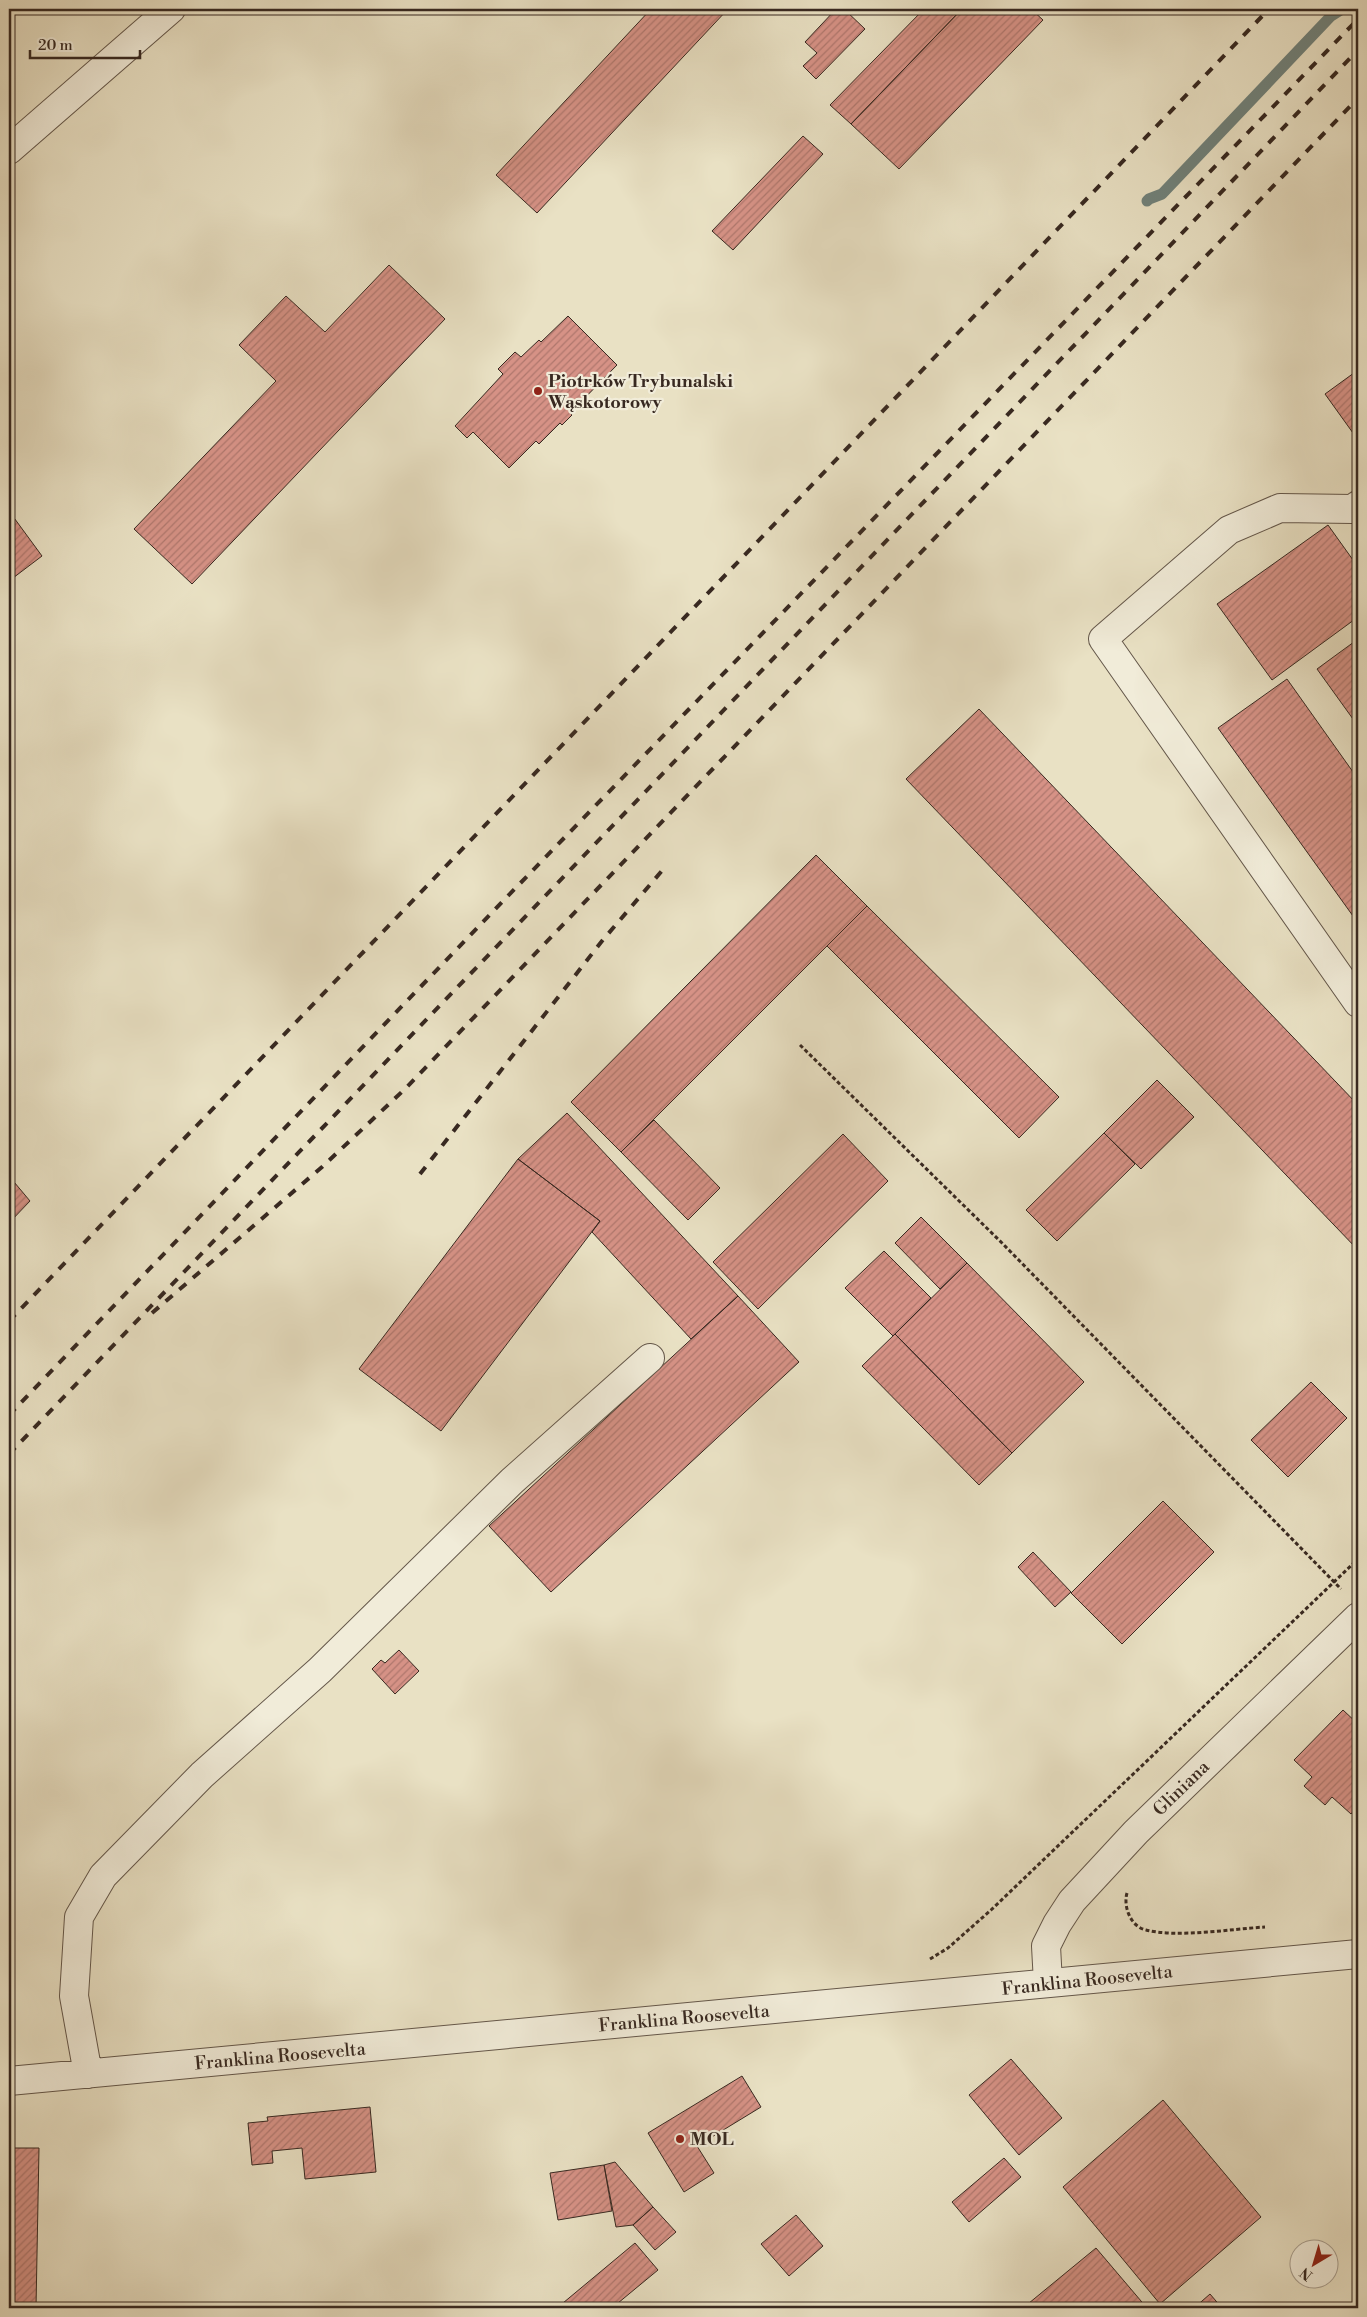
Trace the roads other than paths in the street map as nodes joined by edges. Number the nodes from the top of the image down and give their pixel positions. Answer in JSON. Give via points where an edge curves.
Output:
{"nodes":[{"id":1,"x":171,"y":9,"type":"edge"},
{"id":2,"x":9,"y":150,"type":"edge"},
{"id":3,"x":1357,"y":515,"type":"edge"},
{"id":4,"x":1358,"y":1003,"type":"edge"},
{"id":5,"x":650,"y":1358,"type":"dead end"},
{"id":6,"x":1352,"y":1606,"type":"edge"},
{"id":7,"x":1358,"y":1954,"type":"edge"},
{"id":8,"x":1048,"y":1983,"type":"junction"},
{"id":9,"x":88,"y":2074,"type":"junction"},
{"id":10,"x":9,"y":2082,"type":"edge"}],
"edges":[{"from":1,"to":2,"type":"street"},
{"from":3,"to":4,"type":"street","via":[[1280,508],[1229,530],[1103,639]]},
{"from":5,"to":9,"type":"street","via":[[512,1481],[320,1670],[202,1775],[103,1876],[79,1917],[74,1996]]},
{"from":6,"to":8,"type":"street","name":"Gliniana","via":[[1072,1901],[1046,1946]]},
{"from":7,"to":8,"type":"street","name":"Franklina Roosevelta"},
{"from":8,"to":9,"type":"street","name":"Franklina Roosevelta"},
{"from":9,"to":10,"type":"street","name":"Franklina Roosevelta"}]}
